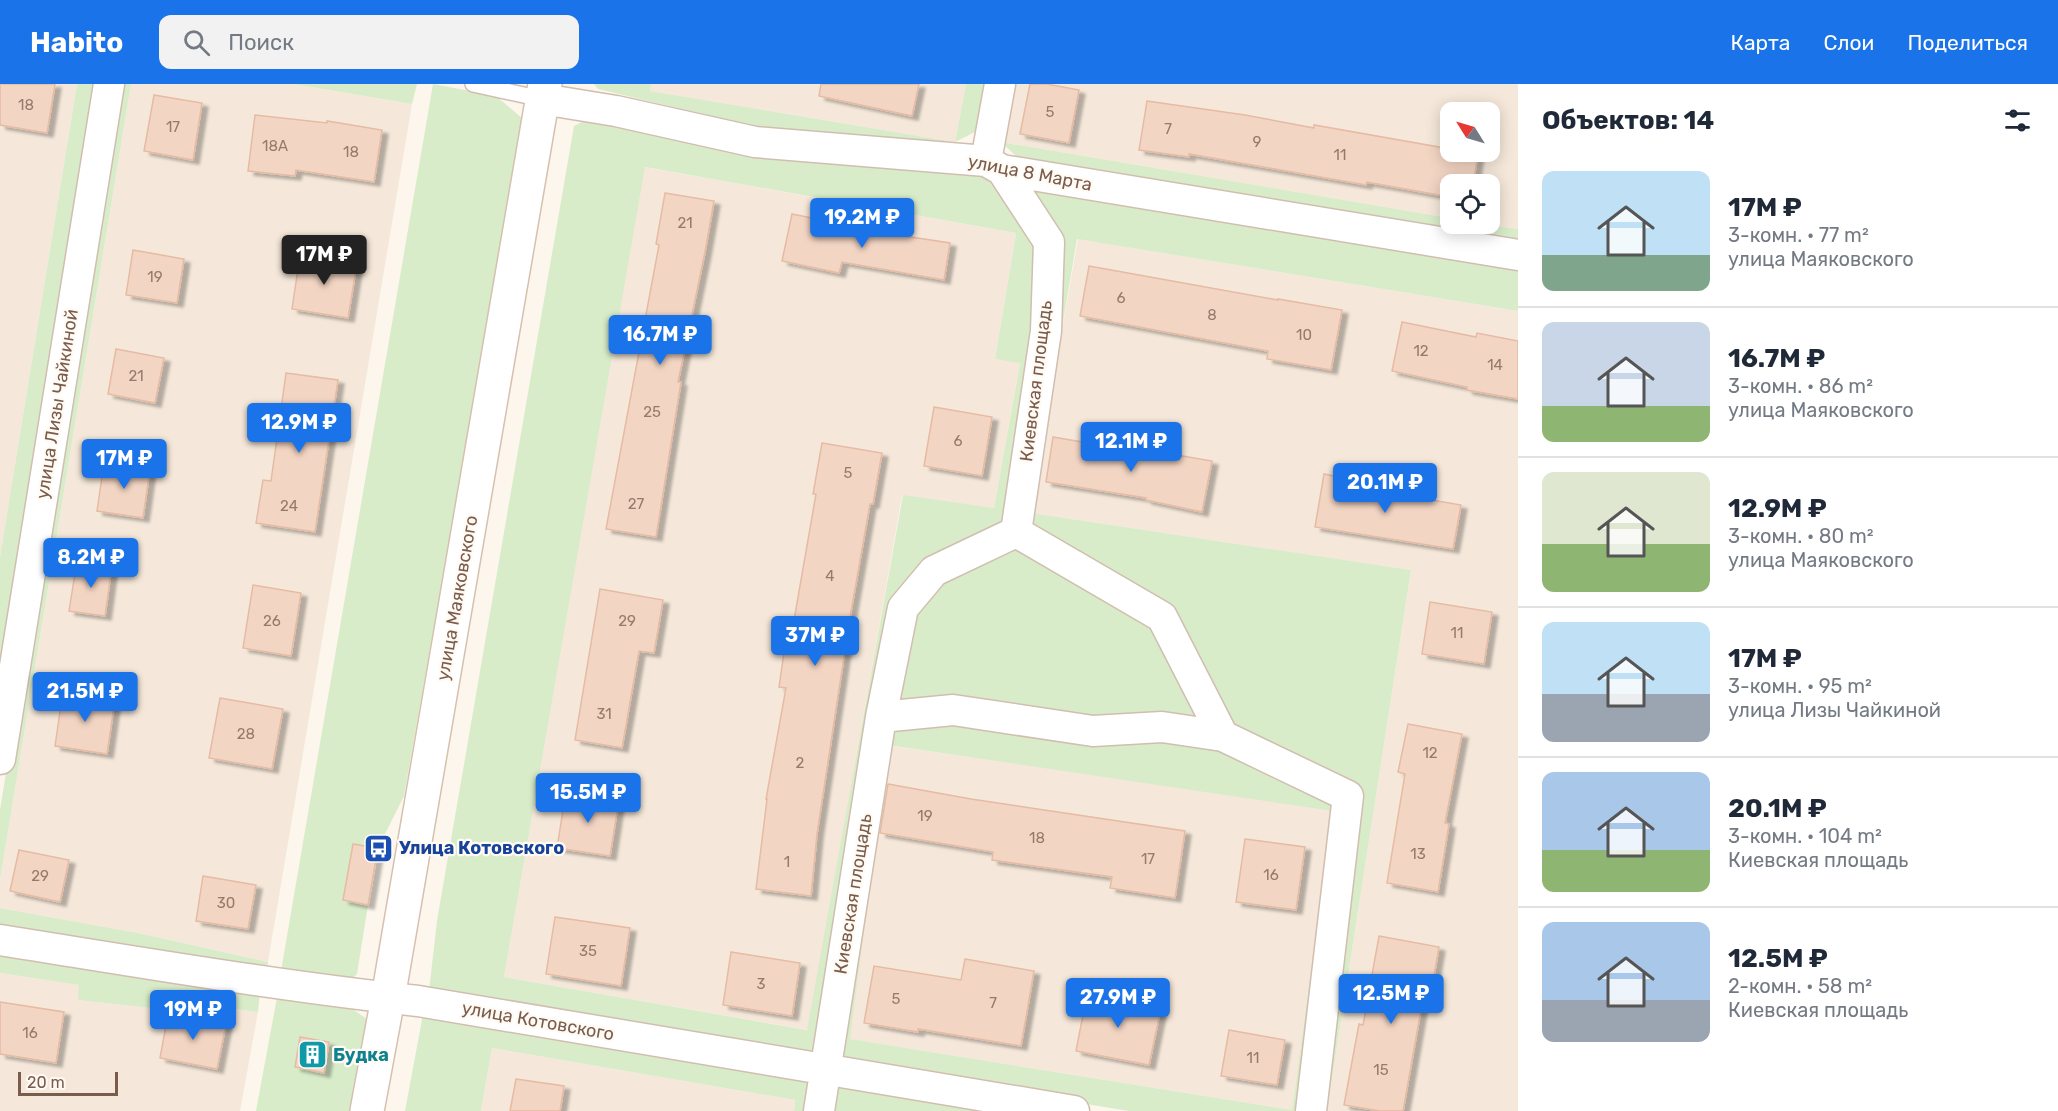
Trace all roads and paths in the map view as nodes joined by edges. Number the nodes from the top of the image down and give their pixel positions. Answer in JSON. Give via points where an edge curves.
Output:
{"nodes":[{"id":1,"x":109,"y":84,"type":"edge"},
{"id":2,"x":473,"y":84,"type":"edge"},
{"id":3,"x":1000,"y":84,"type":"edge"},
{"id":4,"x":543,"y":91,"type":"edge"},
{"id":5,"x":994,"y":166,"type":"junction"},
{"id":6,"x":1518,"y":255,"type":"edge"},
{"id":7,"x":1016,"y":532,"type":"junction"},
{"id":8,"x":881,"y":717,"type":"junction"},
{"id":9,"x":1223,"y":736,"type":"junction"},
{"id":10,"x":0,"y":759,"type":"edge"},
{"id":11,"x":0,"y":940,"type":"edge"},
{"id":12,"x":388,"y":998,"type":"junction"},
{"id":13,"x":826,"y":1071,"type":"junction"},
{"id":14,"x":367,"y":1111,"type":"edge"},
{"id":15,"x":819,"y":1111,"type":"edge"},
{"id":16,"x":1074,"y":1111,"type":"edge"},
{"id":17,"x":1311,"y":1111,"type":"edge"}],
"edges":[{"from":1,"to":10,"type":"street","name":"улица Лизы Чайкиной"},
{"from":2,"to":4,"type":"lane"},
{"from":3,"to":5,"type":"street"},
{"from":4,"to":5,"type":"street","name":"улица 8 Марта","via":[[755,142]]},
{"from":4,"to":12,"type":"main road","name":"улица Маяковского"},
{"from":5,"to":6,"type":"street","name":"улица 8 Марта"},
{"from":5,"to":7,"type":"street","name":"Киевская площадь","via":[[1049,242],[1046,332]]},
{"from":7,"to":8,"type":"street","name":"Киевская площадь","via":[[934,571],[903,608]]},
{"from":7,"to":9,"type":"street","via":[[1162,617]]},
{"from":8,"to":9,"type":"street","via":[[953,710],[1093,731],[1162,728]]},
{"from":8,"to":13,"type":"street","name":"Киевская площадь"},
{"from":9,"to":17,"type":"street","via":[[1348,796]]},
{"from":11,"to":12,"type":"street","name":"улица Котовского","via":[[273,984]]},
{"from":12,"to":13,"type":"street","name":"улица Котовского"},
{"from":12,"to":14,"type":"main road","name":"улица Маяковского"},
{"from":13,"to":15,"type":"street","name":"Киевская площадь"},
{"from":13,"to":16,"type":"street","name":"улица Котовского"}]}
